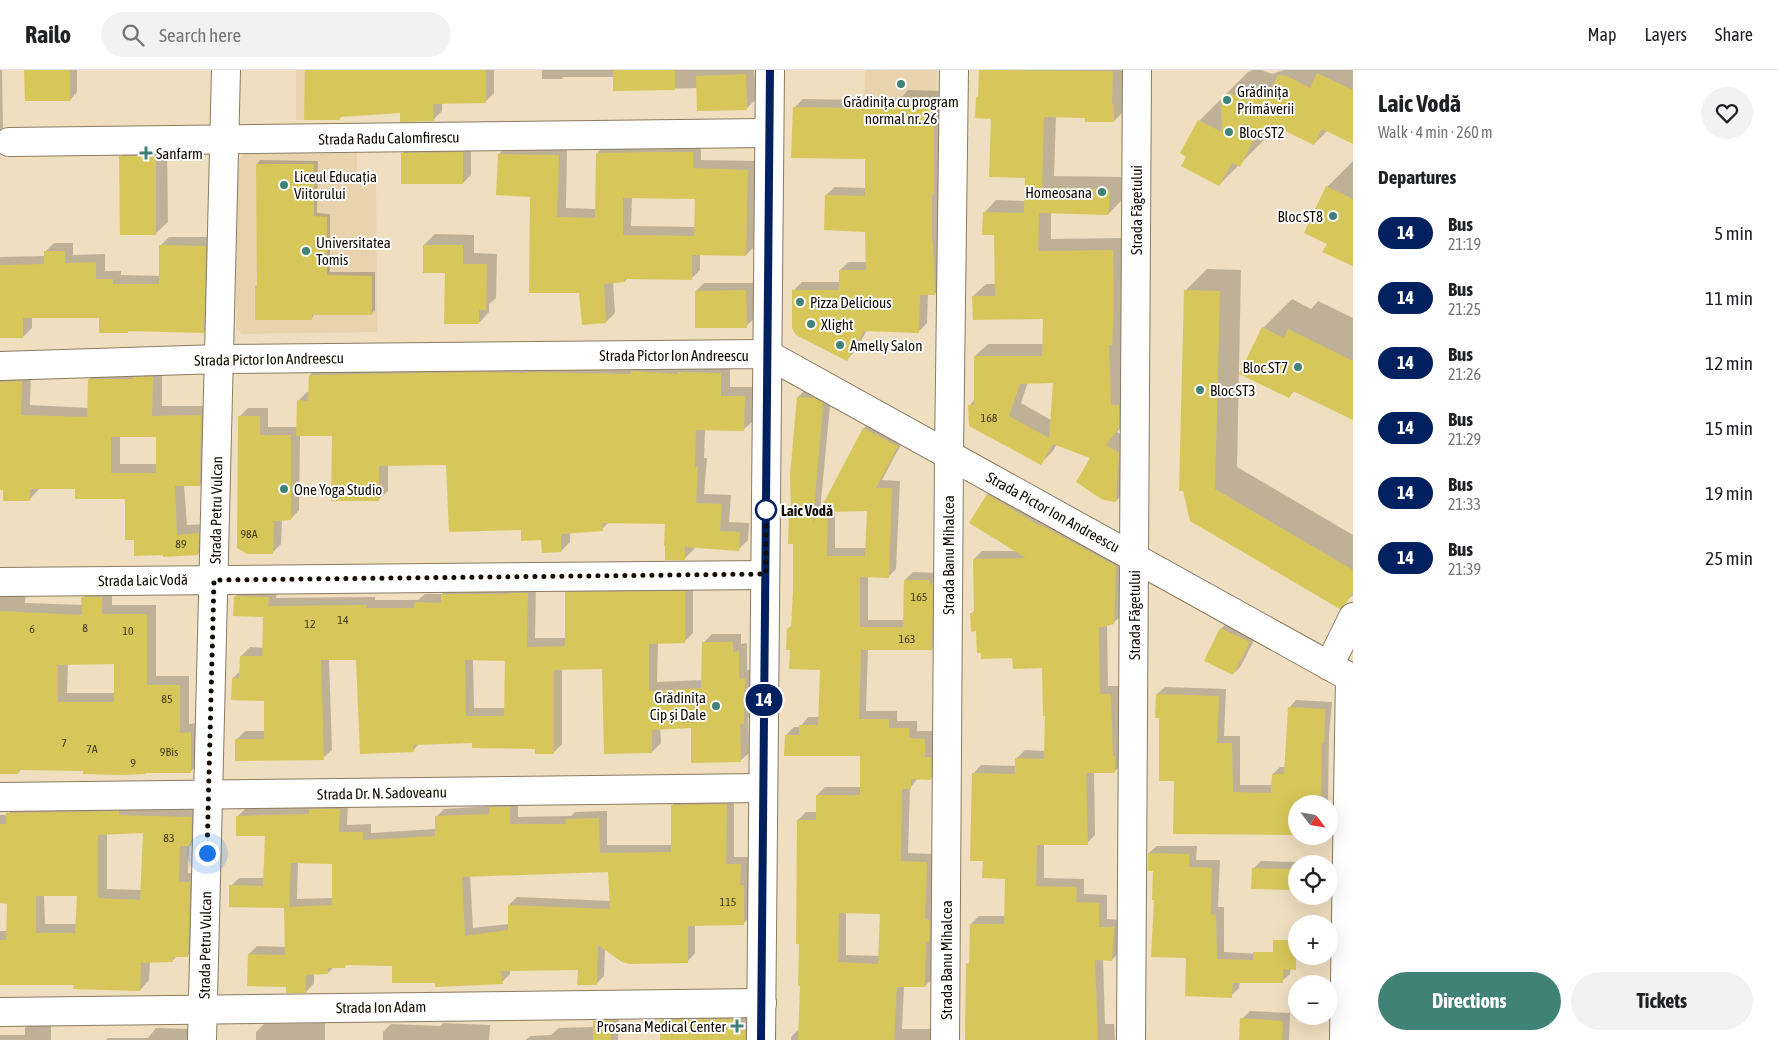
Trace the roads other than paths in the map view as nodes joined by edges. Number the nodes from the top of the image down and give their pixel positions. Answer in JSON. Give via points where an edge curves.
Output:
{"nodes":[{"id":1,"x":226,"y":70,"type":"edge"},
{"id":2,"x":770,"y":70,"type":"edge"},
{"id":3,"x":954,"y":70,"type":"edge"},
{"id":4,"x":1137,"y":70,"type":"edge"},
{"id":5,"x":770,"y":133,"type":"junction"},
{"id":6,"x":225,"y":140,"type":"junction"},
{"id":7,"x":9,"y":142,"type":"dead end"},
{"id":8,"x":767,"y":354,"type":"junction"},
{"id":9,"x":220,"y":359,"type":"junction"},
{"id":10,"x":0,"y":366,"type":"edge"},
{"id":11,"x":949,"y":455,"type":"junction"},
{"id":12,"x":1134,"y":557,"type":"junction"},
{"id":13,"x":766,"y":574,"type":"junction"},
{"id":14,"x":214,"y":580,"type":"junction"},
{"id":15,"x":0,"y":582,"type":"edge"},
{"id":16,"x":1353,"y":617,"type":"edge"},
{"id":17,"x":1344,"y":674,"type":"edge"},
{"id":18,"x":763,"y":788,"type":"junction"},
{"id":19,"x":208,"y":795,"type":"junction"},
{"id":20,"x":0,"y":797,"type":"edge"},
{"id":21,"x":762,"y":1003,"type":"junction"},
{"id":22,"x":203,"y":1009,"type":"junction"},
{"id":23,"x":0,"y":1012,"type":"edge"},
{"id":24,"x":202,"y":1040,"type":"edge"},
{"id":25,"x":761,"y":1040,"type":"edge"},
{"id":26,"x":945,"y":1040,"type":"edge"},
{"id":27,"x":1131,"y":1040,"type":"edge"},
{"id":28,"x":1344,"y":1040,"type":"edge"}],
"edges":[{"from":1,"to":6,"type":"street","name":"Strada Petru Vulcan"},
{"from":2,"to":5,"type":"street"},
{"from":3,"to":11,"type":"street","name":"Strada Banu Mihalcea"},
{"from":4,"to":12,"type":"street","name":"Strada Făgetului"},
{"from":5,"to":6,"type":"street","name":"Strada Radu Calomfirescu"},
{"from":5,"to":8,"type":"street"},
{"from":6,"to":7,"type":"street","name":"Strada Radu Calomfirescu"},
{"from":6,"to":9,"type":"street","name":"Strada Petru Vulcan"},
{"from":8,"to":9,"type":"street","name":"Strada Pictor Ion Andreescu"},
{"from":8,"to":11,"type":"street","name":"Strada Pictor Ion Andreescu"},
{"from":8,"to":13,"type":"street"},
{"from":9,"to":10,"type":"street","name":"Strada Pictor Ion Andreescu"},
{"from":9,"to":14,"type":"street","name":"Strada Petru Vulcan"},
{"from":11,"to":12,"type":"street","name":"Strada Pictor Ion Andreescu"},
{"from":11,"to":26,"type":"street","name":"Strada Banu Mihalcea"},
{"from":12,"to":17,"type":"street","name":"Strada Pictor Ion Andreescu"},
{"from":12,"to":27,"type":"street","name":"Strada Făgetului"},
{"from":13,"to":14,"type":"street","name":"Strada Laic Vodă"},
{"from":13,"to":18,"type":"street"},
{"from":14,"to":15,"type":"street","name":"Strada Laic Vodă"},
{"from":14,"to":19,"type":"street","name":"Strada Petru Vulcan"},
{"from":16,"to":17,"type":"street"},
{"from":17,"to":28,"type":"street"},
{"from":18,"to":19,"type":"street","name":"Strada Dr. N. Sadoveanu"},
{"from":18,"to":21,"type":"street"},
{"from":19,"to":20,"type":"street","name":"Strada Dr. N. Sadoveanu"},
{"from":19,"to":22,"type":"street","name":"Strada Petru Vulcan"},
{"from":21,"to":22,"type":"street","name":"Strada Ion Adam"},
{"from":21,"to":25,"type":"street"},
{"from":22,"to":23,"type":"street","name":"Strada Ion Adam"},
{"from":22,"to":24,"type":"street","name":"Strada Petru Vulcan"}]}
